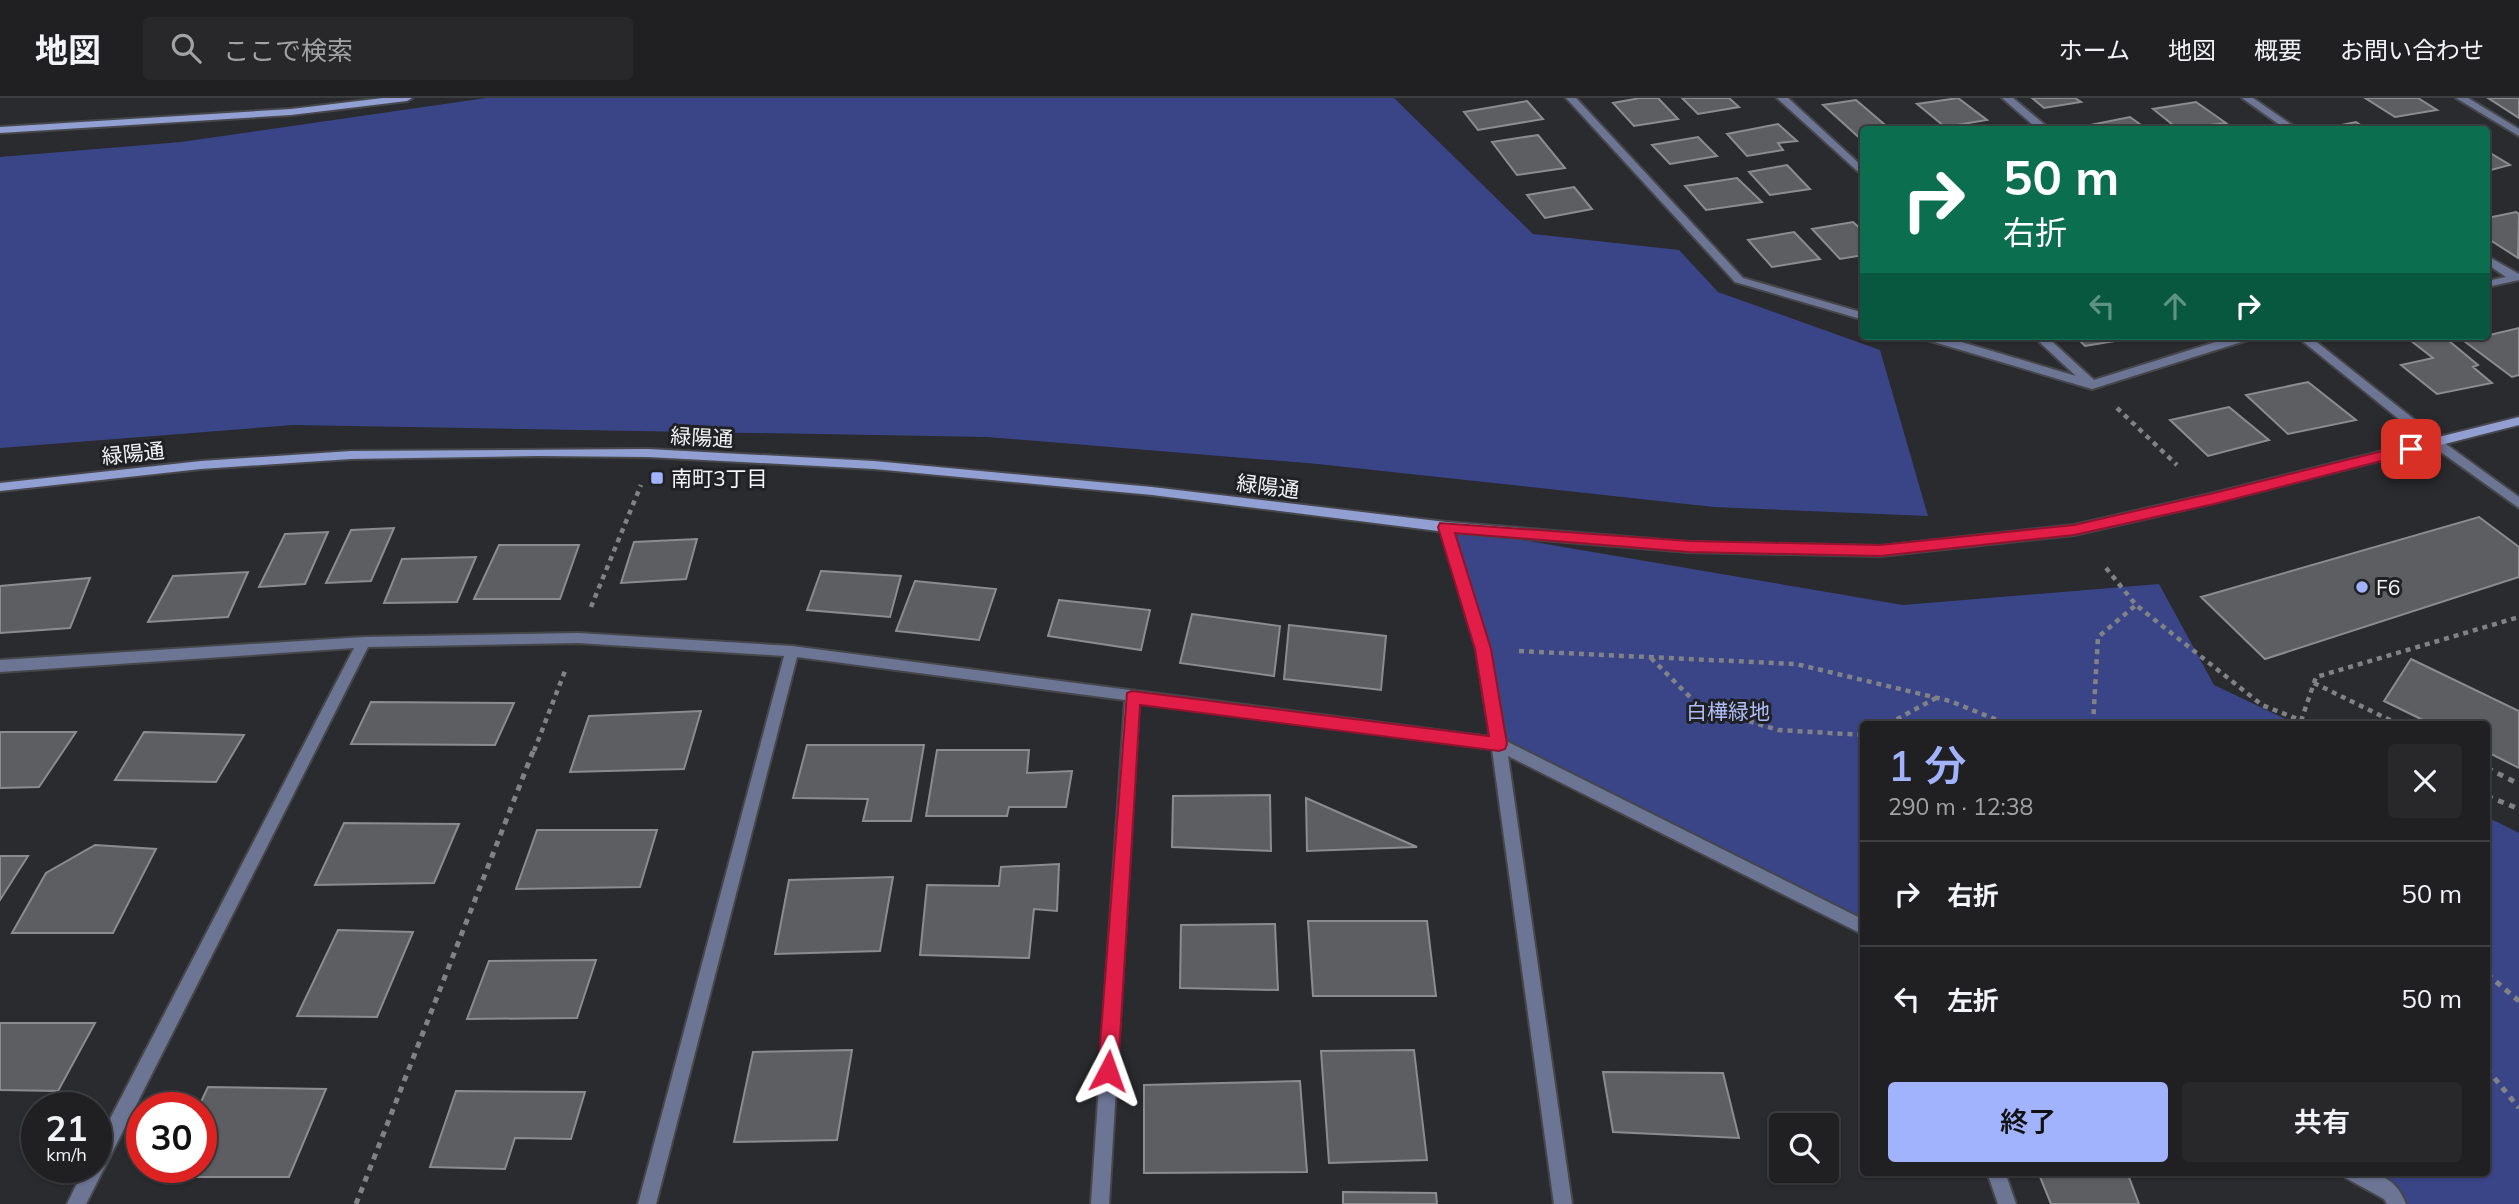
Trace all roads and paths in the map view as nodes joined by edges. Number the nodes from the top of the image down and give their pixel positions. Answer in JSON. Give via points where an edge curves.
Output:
{"nodes":[{"id":1,"x":407,"y":98,"type":"edge"},
{"id":2,"x":1571,"y":98,"type":"edge"},
{"id":3,"x":1782,"y":98,"type":"edge"},
{"id":4,"x":2007,"y":98,"type":"edge"},
{"id":5,"x":2247,"y":98,"type":"edge"},
{"id":6,"x":2461,"y":98,"type":"edge"},
{"id":7,"x":2041,"y":126,"type":"edge"},
{"id":8,"x":2288,"y":126,"type":"edge"},
{"id":9,"x":0,"y":130,"type":"edge"},
{"id":10,"x":2519,"y":133,"type":"edge"},
{"id":11,"x":1860,"y":170,"type":"edge"},
{"id":12,"x":2490,"y":261,"type":"edge"},
{"id":13,"x":2517,"y":278,"type":"edge"},
{"id":14,"x":2490,"y":283,"type":"edge"},
{"id":15,"x":1860,"y":316,"type":"edge"},
{"id":16,"x":1942,"y":340,"type":"edge"},
{"id":17,"x":2043,"y":340,"type":"edge"},
{"id":18,"x":2234,"y":340,"type":"edge"},
{"id":19,"x":2307,"y":340,"type":"edge"},
{"id":20,"x":2092,"y":384,"type":"junction"},
{"id":21,"x":2519,"y":421,"type":"edge"},
{"id":22,"x":2435,"y":442,"type":"junction"},
{"id":23,"x":2177,"y":465,"type":"dead end"},
{"id":24,"x":641,"y":485,"type":"dead end"},
{"id":25,"x":0,"y":486,"type":"edge"},
{"id":26,"x":2519,"y":503,"type":"edge"},
{"id":27,"x":1446,"y":527,"type":"junction"},
{"id":28,"x":2106,"y":568,"type":"dead end"},
{"id":29,"x":2136,"y":605,"type":"junction"},
{"id":30,"x":2519,"y":617,"type":"edge"},
{"id":31,"x":578,"y":638,"type":"junction"},
{"id":32,"x":364,"y":642,"type":"junction"},
{"id":33,"x":1483,"y":649,"type":"junction"},
{"id":34,"x":792,"y":651,"type":"junction"},
{"id":35,"x":1650,"y":657,"type":"junction"},
{"id":36,"x":1,"y":667,"type":"edge"},
{"id":37,"x":2314,"y":683,"type":"junction"},
{"id":38,"x":1132,"y":698,"type":"junction"},
{"id":39,"x":1938,"y":698,"type":"junction"},
{"id":40,"x":1894,"y":721,"type":"edge"},
{"id":41,"x":1999,"y":721,"type":"edge"},
{"id":42,"x":2093,"y":721,"type":"edge"},
{"id":43,"x":2301,"y":721,"type":"joint"},
{"id":44,"x":2392,"y":721,"type":"edge"},
{"id":45,"x":1860,"y":734,"type":"edge"},
{"id":46,"x":1499,"y":744,"type":"junction"},
{"id":47,"x":2490,"y":770,"type":"edge"},
{"id":48,"x":2519,"y":784,"type":"edge"},
{"id":49,"x":2490,"y":797,"type":"edge"},
{"id":50,"x":2519,"y":809,"type":"edge"},
{"id":51,"x":1860,"y":926,"type":"edge"},
{"id":52,"x":2490,"y":977,"type":"edge"},
{"id":53,"x":2519,"y":1001,"type":"edge"},
{"id":54,"x":2490,"y":1073,"type":"edge"},
{"id":55,"x":2519,"y":1108,"type":"edge"},
{"id":56,"x":112,"y":1135,"type":"edge"},
{"id":57,"x":1997,"y":1176,"type":"edge"},
{"id":58,"x":2360,"y":1176,"type":"edge"},
{"id":59,"x":87,"y":1183,"type":"edge"},
{"id":60,"x":76,"y":1204,"type":"edge"},
{"id":61,"x":356,"y":1204,"type":"edge"},
{"id":62,"x":647,"y":1204,"type":"edge"},
{"id":63,"x":1100,"y":1204,"type":"edge"},
{"id":64,"x":1563,"y":1204,"type":"edge"},
{"id":65,"x":2007,"y":1204,"type":"edge"},
{"id":66,"x":2397,"y":1204,"type":"edge"}],
"edges":[{"from":1,"to":9,"type":"street","via":[[291,112]]},
{"from":2,"to":15,"type":"street","via":[[1739,280]]},
{"from":3,"to":11,"type":"street"},
{"from":4,"to":7,"type":"street"},
{"from":5,"to":8,"type":"street"},
{"from":6,"to":10,"type":"street"},
{"from":12,"to":13,"type":"street"},
{"from":13,"to":14,"type":"street"},
{"from":16,"to":20,"type":"street"},
{"from":17,"to":20,"type":"street"},
{"from":18,"to":20,"type":"street"},
{"from":19,"to":22,"type":"street"},
{"from":20,"to":23,"type":"path"},
{"from":21,"to":22,"type":"street","name":"緑陽通"},
{"from":22,"to":26,"type":"street"},
{"from":22,"to":27,"type":"street","name":"緑陽通","via":[[2074,530],[1880,551],[1689,547]]},
{"from":24,"to":31,"type":"path"},
{"from":25,"to":27,"type":"street","name":"緑陽通","via":[[201,464],[351,455],[648,453],[887,466],[1152,491]]},
{"from":27,"to":33,"type":"street"},
{"from":28,"to":29,"type":"path"},
{"from":29,"to":42,"type":"path","via":[[2098,638]]},
{"from":29,"to":43,"type":"path","via":[[2262,705]]},
{"from":30,"to":37,"type":"path","via":[[2316,677]]},
{"from":31,"to":32,"type":"street"},
{"from":31,"to":34,"type":"street"},
{"from":31,"to":61,"type":"path"},
{"from":32,"to":36,"type":"street"},
{"from":32,"to":56,"type":"street"},
{"from":33,"to":35,"type":"path"},
{"from":33,"to":46,"type":"street"},
{"from":34,"to":38,"type":"street"},
{"from":34,"to":62,"type":"street"},
{"from":35,"to":39,"type":"path","via":[[1796,664]]},
{"from":35,"to":45,"type":"path","via":[[1699,706],[1779,730]]},
{"from":37,"to":43,"type":"path"},
{"from":37,"to":44,"type":"path"},
{"from":38,"to":46,"type":"street"},
{"from":38,"to":63,"type":"street"},
{"from":39,"to":40,"type":"path"},
{"from":39,"to":41,"type":"path"},
{"from":46,"to":51,"type":"street"},
{"from":46,"to":64,"type":"street"},
{"from":47,"to":48,"type":"path"},
{"from":49,"to":50,"type":"path"},
{"from":52,"to":53,"type":"path"},
{"from":54,"to":55,"type":"path"},
{"from":57,"to":65,"type":"street"},
{"from":58,"to":66,"type":"street","via":[[2391,1192]]},
{"from":59,"to":60,"type":"street"}]}
